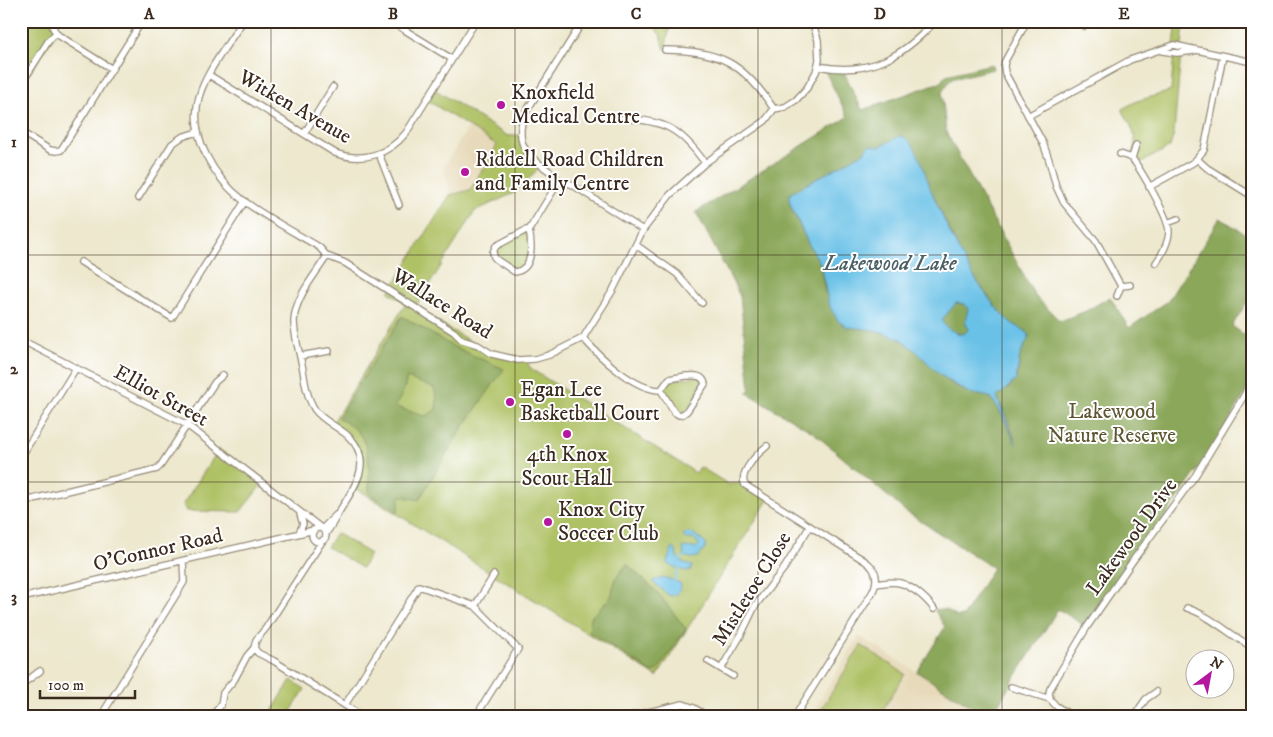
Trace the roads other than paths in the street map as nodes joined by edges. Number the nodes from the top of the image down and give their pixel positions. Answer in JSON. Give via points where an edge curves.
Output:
{"nodes":[{"id":1,"x":55,"y":21,"type":"edge"},
{"id":2,"x":142,"y":21,"type":"edge"},
{"id":3,"x":243,"y":21,"type":"edge"},
{"id":4,"x":390,"y":21,"type":"edge"},
{"id":5,"x":476,"y":21,"type":"edge"},
{"id":6,"x":583,"y":21,"type":"edge"},
{"id":7,"x":812,"y":21,"type":"edge"},
{"id":8,"x":935,"y":21,"type":"edge"},
{"id":9,"x":1027,"y":21,"type":"edge"},
{"id":10,"x":56,"y":33,"type":"junction"},
{"id":11,"x":666,"y":50,"type":"dead end"},
{"id":12,"x":1223,"y":56,"type":"junction"},
{"id":13,"x":452,"y":60,"type":"junction"},
{"id":14,"x":1250,"y":60,"type":"edge"},
{"id":15,"x":818,"y":66,"type":"junction"},
{"id":16,"x":112,"y":69,"type":"junction"},
{"id":17,"x":27,"y":75,"type":"dead end"},
{"id":18,"x":209,"y":75,"type":"junction"},
{"id":19,"x":333,"y":87,"type":"dead end"},
{"id":20,"x":774,"y":109,"type":"junction"},
{"id":21,"x":1028,"y":116,"type":"junction"},
{"id":22,"x":623,"y":118,"type":"dead end"},
{"id":23,"x":21,"y":132,"type":"edge"},
{"id":24,"x":197,"y":132,"type":"junction"},
{"id":25,"x":304,"y":134,"type":"junction"},
{"id":26,"x":1136,"y":145,"type":"dead end"},
{"id":27,"x":379,"y":154,"type":"junction"},
{"id":28,"x":1120,"y":154,"type":"dead end"},
{"id":29,"x":1132,"y":158,"type":"junction"},
{"id":30,"x":1197,"y":159,"type":"junction"},
{"id":31,"x":705,"y":163,"type":"junction"},
{"id":32,"x":559,"y":181,"type":"junction"},
{"id":33,"x":1149,"y":187,"type":"junction"},
{"id":34,"x":1252,"y":196,"type":"edge"},
{"id":35,"x":138,"y":198,"type":"dead end"},
{"id":36,"x":245,"y":201,"type":"junction"},
{"id":37,"x":399,"y":205,"type":"dead end"},
{"id":38,"x":1178,"y":219,"type":"dead end"},
{"id":39,"x":1167,"y":223,"type":"junction"},
{"id":40,"x":529,"y":230,"type":"junction"},
{"id":41,"x":643,"y":230,"type":"junction"},
{"id":42,"x":636,"y":245,"type":"junction"},
{"id":43,"x":327,"y":256,"type":"junction"},
{"id":44,"x":81,"y":262,"type":"dead end"},
{"id":45,"x":1156,"y":263,"type":"dead end"},
{"id":46,"x":1130,"y":285,"type":"dead end"},
{"id":47,"x":1121,"y":286,"type":"junction"},
{"id":48,"x":1117,"y":296,"type":"dead end"},
{"id":49,"x":702,"y":303,"type":"dead end"},
{"id":50,"x":583,"y":338,"type":"junction"},
{"id":51,"x":21,"y":343,"type":"edge"},
{"id":52,"x":329,"y":351,"type":"dead end"},
{"id":53,"x":300,"y":356,"type":"junction"},
{"id":54,"x":1252,"y":365,"type":"edge"},
{"id":55,"x":76,"y":368,"type":"junction"},
{"id":56,"x":1252,"y":373,"type":"edge"},
{"id":57,"x":223,"y":375,"type":"dead end"},
{"id":58,"x":1252,"y":387,"type":"edge"},
{"id":59,"x":661,"y":390,"type":"junction"},
{"id":60,"x":1245,"y":394,"type":"junction"},
{"id":61,"x":187,"y":424,"type":"junction"},
{"id":62,"x":767,"y":446,"type":"dead end"},
{"id":63,"x":21,"y":457,"type":"edge"},
{"id":64,"x":21,"y":502,"type":"edge"},
{"id":65,"x":299,"y":512,"type":"junction"},
{"id":66,"x":810,"y":526,"type":"junction"},
{"id":67,"x":314,"y":530,"type":"junction"},
{"id":68,"x":323,"y":530,"type":"junction"},
{"id":69,"x":300,"y":533,"type":"junction"},
{"id":70,"x":313,"y":538,"type":"junction"},
{"id":71,"x":323,"y":540,"type":"junction"},
{"id":72,"x":311,"y":557,"type":"junction"},
{"id":73,"x":183,"y":561,"type":"junction"},
{"id":74,"x":494,"y":575,"type":"dead end"},
{"id":75,"x":876,"y":584,"type":"junction"},
{"id":76,"x":21,"y":598,"type":"edge"},
{"id":77,"x":475,"y":606,"type":"junction"},
{"id":78,"x":1187,"y":608,"type":"dead end"},
{"id":79,"x":934,"y":609,"type":"dead end"},
{"id":80,"x":1252,"y":647,"type":"edge"},
{"id":81,"x":256,"y":650,"type":"junction"},
{"id":82,"x":708,"y":661,"type":"dead end"},
{"id":83,"x":721,"y":669,"type":"junction"},
{"id":84,"x":40,"y":671,"type":"dead end"},
{"id":85,"x":733,"y":676,"type":"dead end"},
{"id":86,"x":21,"y":686,"type":"edge"},
{"id":87,"x":1012,"y":687,"type":"dead end"},
{"id":88,"x":1156,"y":692,"type":"dead end"},
{"id":89,"x":1050,"y":699,"type":"junction"},
{"id":90,"x":345,"y":705,"type":"junction"},
{"id":91,"x":101,"y":716,"type":"edge"},
{"id":92,"x":212,"y":716,"type":"edge"},
{"id":93,"x":362,"y":716,"type":"edge"},
{"id":94,"x":476,"y":716,"type":"edge"},
{"id":95,"x":630,"y":716,"type":"edge"},
{"id":96,"x":707,"y":716,"type":"edge"},
{"id":97,"x":795,"y":716,"type":"edge"},
{"id":98,"x":1072,"y":716,"type":"edge"},
{"id":99,"x":1134,"y":716,"type":"edge"}],
"edges":[{"from":1,"to":10,"type":"street","via":[[53,28]]},
{"from":2,"to":16,"type":"street"},
{"from":3,"to":18,"type":"street","name":"Wallace Road"},
{"from":4,"to":13,"type":"street"},
{"from":5,"to":13,"type":"street","name":"Witken Avenue"},
{"from":6,"to":32,"type":"street","via":[[524,115],[521,126],[521,139],[527,154]]},
{"from":7,"to":15,"type":"street","name":"Wallace Road","via":[[818,40]]},
{"from":8,"to":15,"type":"street","via":[[913,42],[880,63],[850,70]]},
{"from":9,"to":21,"type":"street","via":[[1004,68]]},
{"from":10,"to":16,"type":"street"},
{"from":10,"to":17,"type":"street"},
{"from":11,"to":20,"type":"street","via":[[704,52],[729,62],[752,79]]},
{"from":12,"to":14,"type":"street"},
{"from":12,"to":21,"type":"street","via":[[1197,51],[1160,51],[1130,60]]},
{"from":12,"to":30,"type":"street","via":[[1206,142]]},
{"from":13,"to":27,"type":"street","name":"Witken Avenue","via":[[406,133],[394,146]]},
{"from":15,"to":20,"type":"street","name":"Wallace Road","via":[[810,84],[798,98],[785,107]]},
{"from":16,"to":23,"type":"street","via":[[60,150],[50,150]]},
{"from":18,"to":24,"type":"street","name":"Wallace Road","via":[[197,105]]},
{"from":18,"to":25,"type":"street","name":"Witken Avenue"},
{"from":19,"to":25,"type":"street"},
{"from":20,"to":31,"type":"street","name":"Wallace Road","via":[[765,121]]},
{"from":21,"to":47,"type":"street","via":[[1045,149],[1064,203],[1092,236]]},
{"from":22,"to":31,"type":"street","via":[[650,120],[670,128],[685,138]]},
{"from":24,"to":35,"type":"street","via":[[182,136],[172,144]]},
{"from":24,"to":36,"type":"street","name":"Wallace Road","via":[[202,146],[224,180]]},
{"from":25,"to":27,"type":"street","name":"Witken Avenue","via":[[342,156],[365,158]]},
{"from":26,"to":29,"type":"street"},
{"from":27,"to":37,"type":"street"},
{"from":28,"to":29,"type":"street"},
{"from":29,"to":33,"type":"street"},
{"from":30,"to":33,"type":"street"},
{"from":30,"to":34,"type":"street"},
{"from":31,"to":41,"type":"street","name":"Wallace Road","via":[[670,195]]},
{"from":32,"to":40,"type":"street"},
{"from":32,"to":41,"type":"street","via":[[571,184]]},
{"from":33,"to":39,"type":"street"},
{"from":36,"to":43,"type":"street","name":"Wallace Road","via":[[319,247]]},
{"from":36,"to":44,"type":"street","via":[[172,318]]},
{"from":38,"to":39,"type":"street"},
{"from":39,"to":45,"type":"street","via":[[1168,238]]},
{"from":40,"to":40,"type":"street","via":[[531,255],[520,271],[515,272],[494,257],[493,252],[496,246]]},
{"from":41,"to":42,"type":"street","name":"Wallace Road"},
{"from":42,"to":49,"type":"street","via":[[677,274]]},
{"from":42,"to":50,"type":"street","name":"Wallace Road"},
{"from":43,"to":50,"type":"street","name":"Wallace Road","via":[[344,263],[464,341],[497,356],[518,360],[541,358]]},
{"from":43,"to":53,"type":"street","via":[[296,309],[295,328]]},
{"from":46,"to":47,"type":"street"},
{"from":47,"to":48,"type":"street"},
{"from":50,"to":59,"type":"street","via":[[625,375],[646,388]]},
{"from":51,"to":55,"type":"street","name":"Elliot Street"},
{"from":52,"to":53,"type":"street"},
{"from":53,"to":68,"type":"street","via":[[307,392],[314,408],[347,435],[360,456],[358,479],[339,512]]},
{"from":54,"to":56,"type":"street","name":"Lakewood Drive"},
{"from":55,"to":61,"type":"street","name":"Elliot Street"},
{"from":55,"to":63,"type":"street"},
{"from":56,"to":60,"type":"street","name":"Lakewood Drive"},
{"from":57,"to":61,"type":"street"},
{"from":58,"to":60,"type":"street","name":"Lakewood Drive"},
{"from":59,"to":59,"type":"street","via":[[672,377],[698,376],[705,382],[698,396],[681,415],[674,412]]},
{"from":60,"to":89,"type":"street","name":"Lakewood Drive","via":[[1195,476],[1081,636],[1050,689]]},
{"from":61,"to":64,"type":"street","via":[[155,471]]},
{"from":61,"to":65,"type":"street","name":"Elliot Street"},
{"from":62,"to":66,"type":"street","via":[[756,455],[744,475],[744,483]]},
{"from":65,"to":68,"type":"street","name":"Elliot Street"},
{"from":65,"to":69,"type":"street","via":[[303,524]]},
{"from":66,"to":75,"type":"street","via":[[870,564],[876,575]]},
{"from":66,"to":83,"type":"street","name":"Mistletoe Close","via":[[755,606]]},
{"from":67,"to":68,"type":"street","name":"O'Connor Road"},
{"from":67,"to":69,"type":"street","name":"O'Connor Road"},
{"from":67,"to":70,"type":"street"},
{"from":68,"to":71,"type":"street"},
{"from":69,"to":70,"type":"street"},
{"from":69,"to":73,"type":"street","name":"O'Connor Road"},
{"from":70,"to":71,"type":"street"},
{"from":70,"to":72,"type":"street"},
{"from":71,"to":72,"type":"street"},
{"from":72,"to":81,"type":"street","via":[[256,640]]},
{"from":73,"to":76,"type":"street","name":"O'Connor Road"},
{"from":73,"to":91,"type":"street","via":[[183,584]]},
{"from":74,"to":77,"type":"street"},
{"from":75,"to":79,"type":"street","via":[[902,584],[924,598]]},
{"from":75,"to":97,"type":"street"},
{"from":77,"to":90,"type":"street","via":[[419,586]]},
{"from":77,"to":94,"type":"street","via":[[518,648]]},
{"from":78,"to":80,"type":"street","via":[[1203,614]]},
{"from":81,"to":90,"type":"street"},
{"from":81,"to":92,"type":"street","via":[[247,656]]},
{"from":82,"to":83,"type":"street","name":"Mistletoe Close"},
{"from":83,"to":85,"type":"street","name":"Mistletoe Close"},
{"from":84,"to":86,"type":"street"},
{"from":87,"to":89,"type":"street"},
{"from":88,"to":99,"type":"street","via":[[1146,699]]},
{"from":89,"to":98,"type":"street"},
{"from":90,"to":93,"type":"street"},
{"from":95,"to":96,"type":"street","via":[[683,704]]}]}
